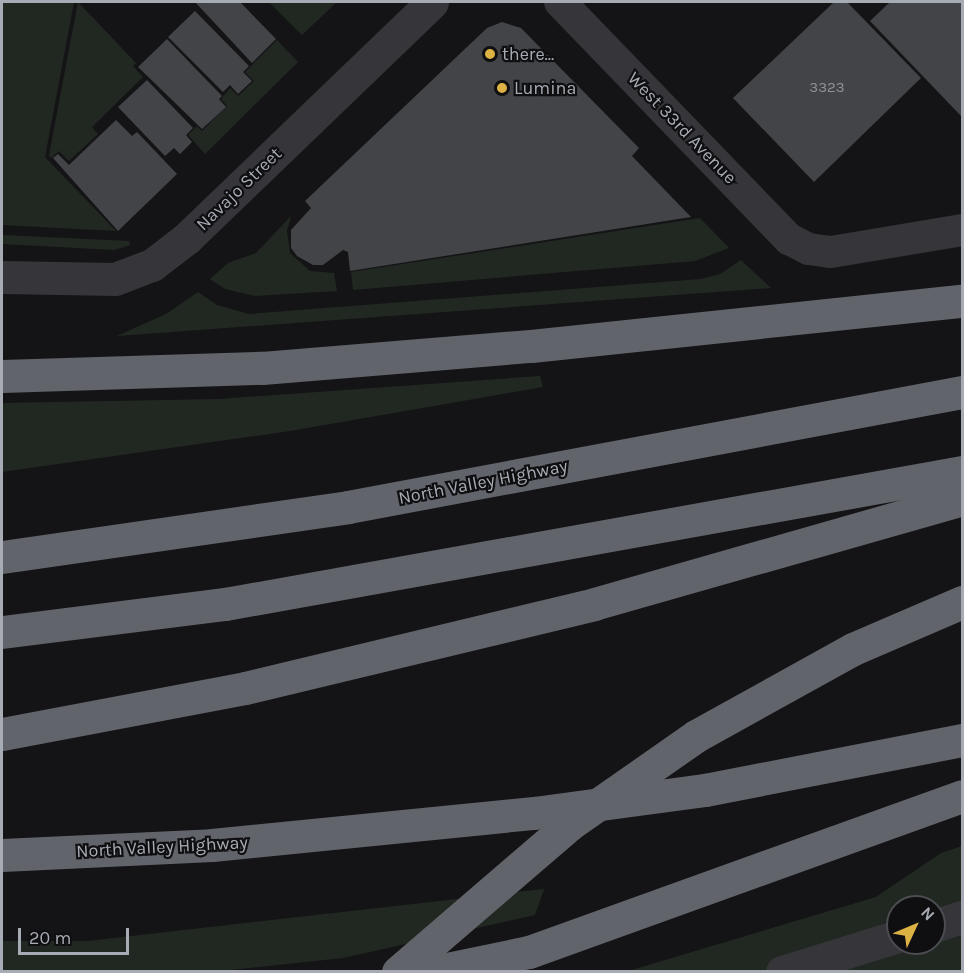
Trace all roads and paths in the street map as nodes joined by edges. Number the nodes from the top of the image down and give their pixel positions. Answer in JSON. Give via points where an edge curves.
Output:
{"nodes":[{"id":1,"x":432,"y":2,"type":"edge"},
{"id":2,"x":560,"y":2,"type":"edge"},
{"id":3,"x":963,"y":230,"type":"edge"},
{"id":4,"x":2,"y":278,"type":"edge"},
{"id":5,"x":963,"y":301,"type":"edge"},
{"id":6,"x":2,"y":376,"type":"edge"},
{"id":7,"x":963,"y":392,"type":"edge"},
{"id":8,"x":963,"y":472,"type":"edge"},
{"id":9,"x":963,"y":499,"type":"edge"},
{"id":10,"x":2,"y":556,"type":"edge"},
{"id":11,"x":963,"y":602,"type":"edge"},
{"id":12,"x":2,"y":632,"type":"edge"},
{"id":13,"x":2,"y":734,"type":"edge"},
{"id":14,"x":963,"y":740,"type":"edge"},
{"id":15,"x":963,"y":796,"type":"edge"},
{"id":16,"x":2,"y":855,"type":"edge"},
{"id":17,"x":963,"y":917,"type":"edge"},
{"id":18,"x":946,"y":922,"type":"edge"},
{"id":19,"x":886,"y":940,"type":"edge"},
{"id":20,"x":398,"y":972,"type":"edge"},
{"id":21,"x":433,"y":972,"type":"edge"},
{"id":22,"x":782,"y":972,"type":"edge"}],
"edges":[{"from":1,"to":4,"type":"street","name":"Navajo Street","via":[[187,238],[153,265],[115,279]]},
{"from":2,"to":3,"type":"street","name":"West 33rd Avenue","via":[[789,238],[809,249],[831,252]]},
{"from":5,"to":6,"type":"highway","via":[[531,346],[262,368]]},
{"from":7,"to":10,"type":"highway","name":"North Valley Highway","via":[[348,507]]},
{"from":8,"to":12,"type":"highway","via":[[225,604]]},
{"from":9,"to":13,"type":"highway","via":[[594,604],[246,688],[99,719]]},
{"from":11,"to":20,"type":"highway","bridge":true,"via":[[854,649],[696,736],[570,824]]},
{"from":14,"to":16,"type":"highway","name":"North Valley Highway","via":[[705,790],[534,813],[212,845]]},
{"from":15,"to":21,"type":"highway","via":[[529,952]]},
{"from":17,"to":18,"type":"street"},
{"from":19,"to":22,"type":"street"}]}
